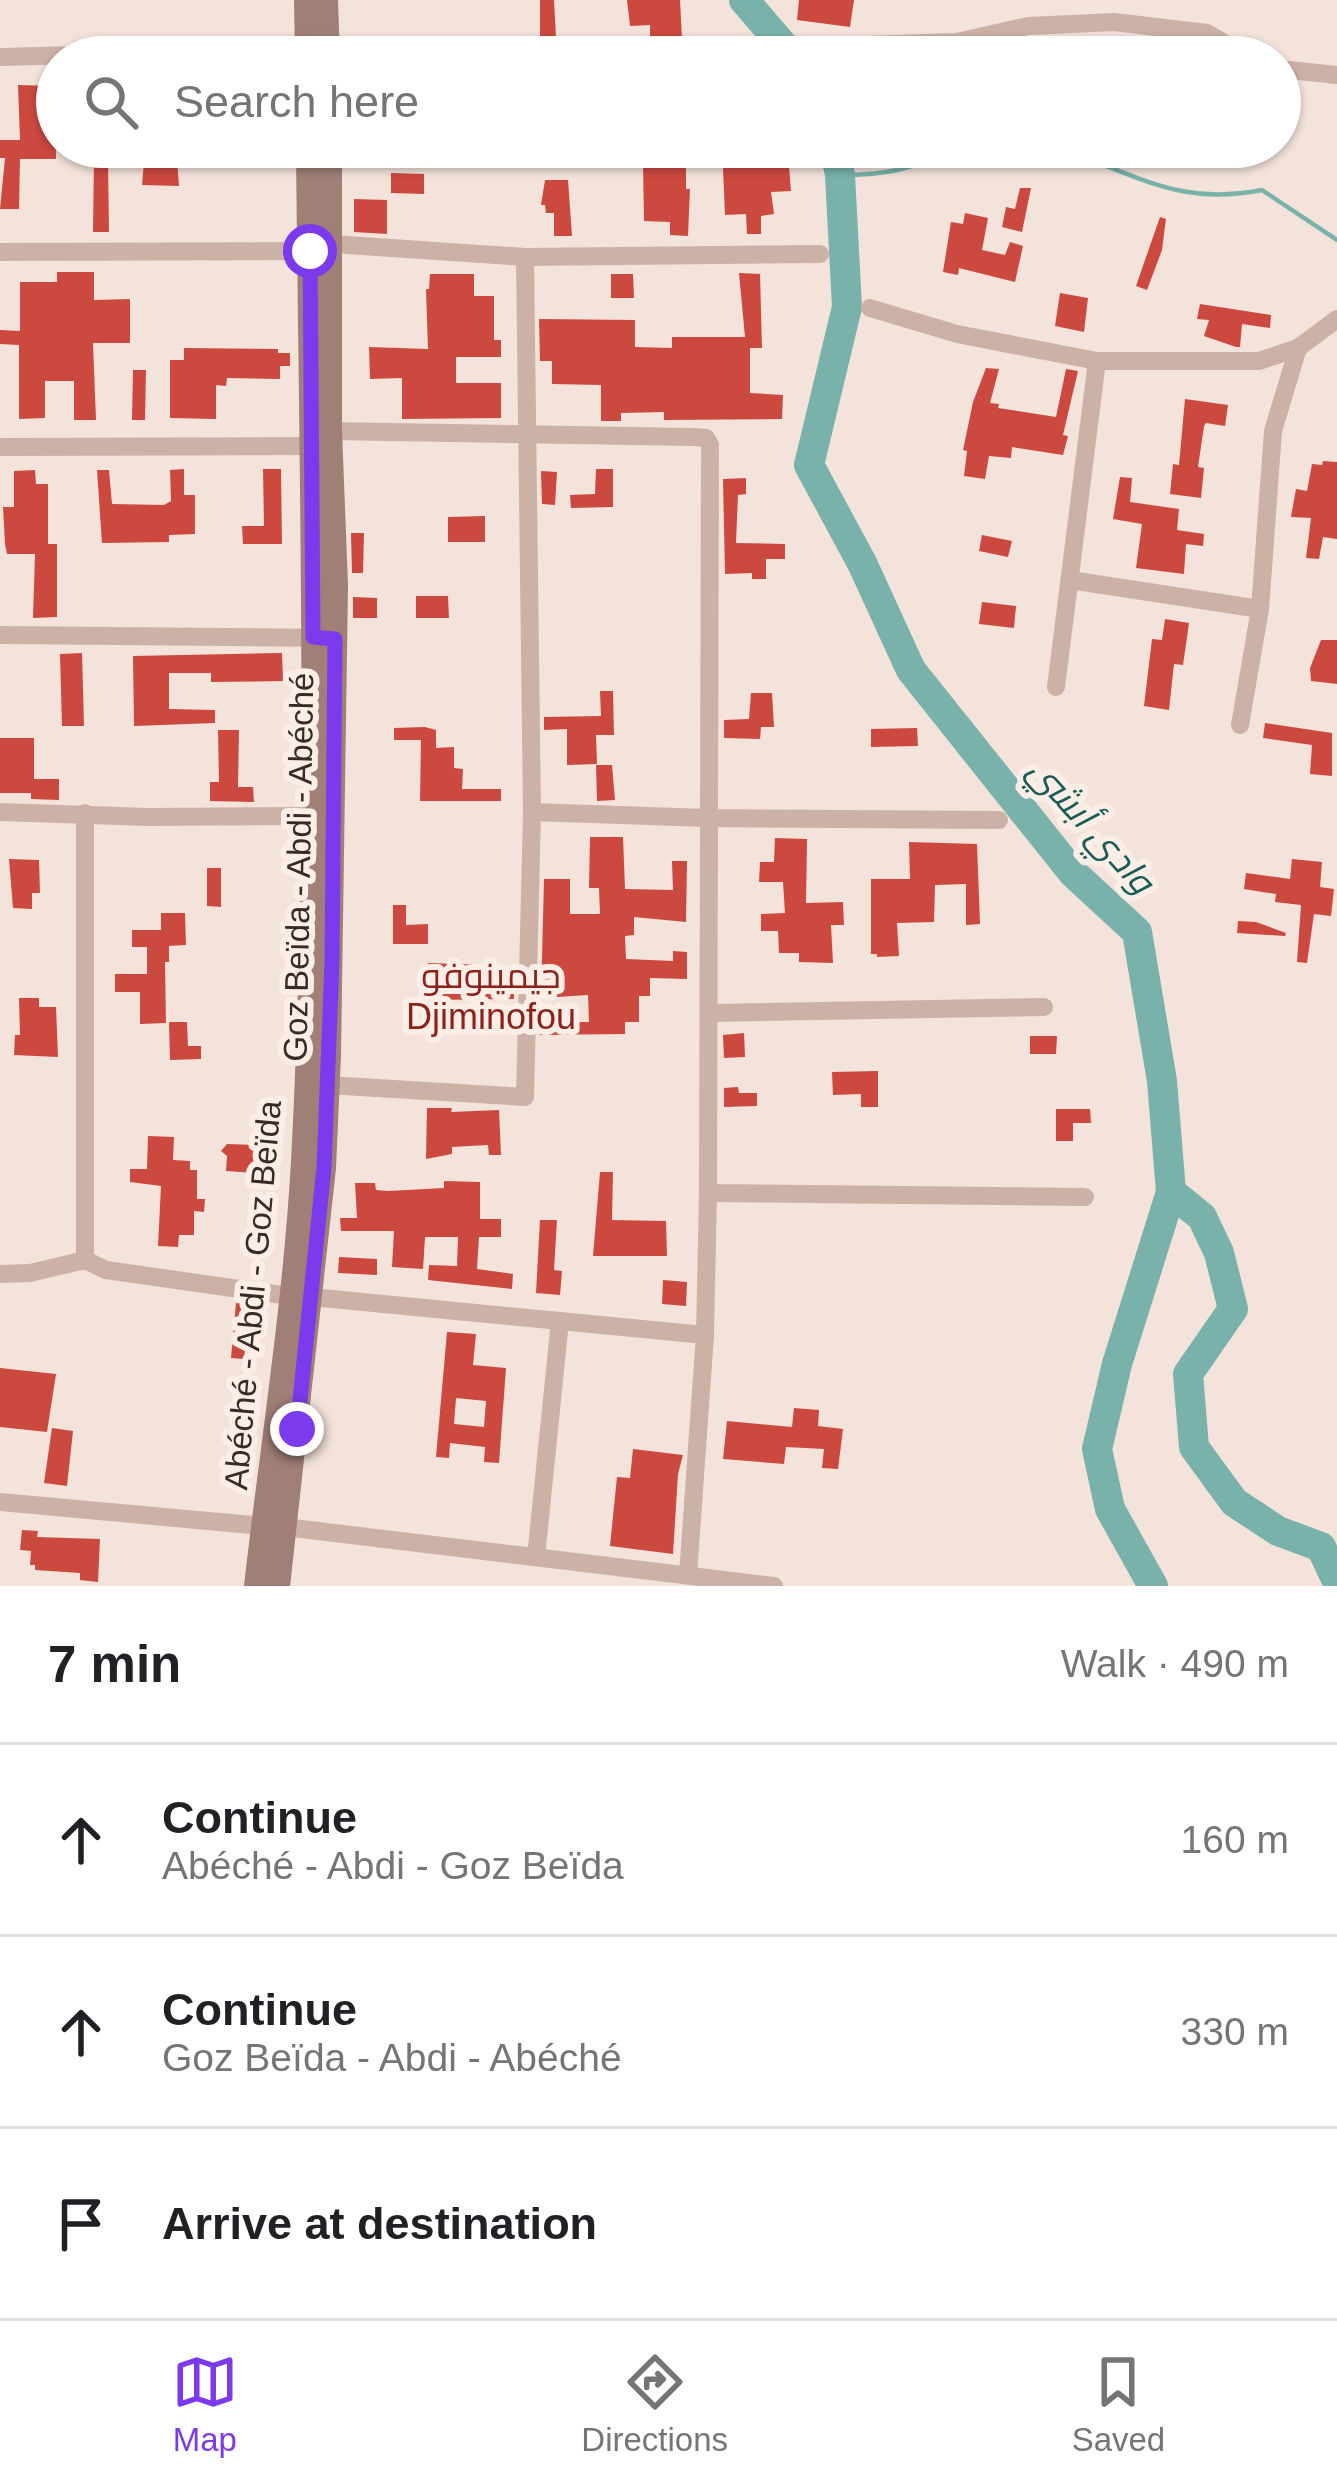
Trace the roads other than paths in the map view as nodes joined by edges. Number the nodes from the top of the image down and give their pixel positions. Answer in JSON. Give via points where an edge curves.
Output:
{"nodes":[{"id":1,"x":305,"y":0,"type":"edge"},
{"id":2,"x":326,"y":0,"type":"edge"},
{"id":3,"x":311,"y":36,"type":"edge"},
{"id":4,"x":318,"y":36,"type":"edge"},
{"id":5,"x":984,"y":36,"type":"edge"},
{"id":6,"x":1212,"y":36,"type":"edge"},
{"id":7,"x":0,"y":57,"type":"edge"},
{"id":8,"x":36,"y":57,"type":"edge"},
{"id":9,"x":1301,"y":72,"type":"edge"},
{"id":10,"x":1337,"y":75,"type":"edge"},
{"id":11,"x":316,"y":168,"type":"edge"},
{"id":12,"x":322,"y":168,"type":"edge"},
{"id":13,"x":319,"y":176,"type":"junction"},
{"id":14,"x":321,"y":248,"type":"junction"},
{"id":15,"x":0,"y":252,"type":"edge"},
{"id":16,"x":820,"y":254,"type":"dead end"},
{"id":17,"x":524,"y":257,"type":"junction"},
{"id":18,"x":870,"y":308,"type":"dead end"},
{"id":19,"x":1337,"y":319,"type":"edge"},
{"id":20,"x":1298,"y":348,"type":"junction"},
{"id":21,"x":1096,"y":361,"type":"junction"},
{"id":22,"x":528,"y":436,"type":"junction"},
{"id":23,"x":320,"y":438,"type":"junction"},
{"id":24,"x":0,"y":447,"type":"edge"},
{"id":25,"x":1070,"y":580,"type":"junction"},
{"id":26,"x":1260,"y":608,"type":"junction"},
{"id":27,"x":0,"y":635,"type":"edge"},
{"id":28,"x":324,"y":638,"type":"junction"},
{"id":29,"x":1057,"y":687,"type":"dead end"},
{"id":30,"x":1240,"y":725,"type":"dead end"},
{"id":31,"x":0,"y":812,"type":"edge"},
{"id":32,"x":86,"y":812,"type":"junction"},
{"id":33,"x":532,"y":812,"type":"junction"},
{"id":34,"x":314,"y":816,"type":"junction"},
{"id":35,"x":707,"y":818,"type":"junction"},
{"id":36,"x":999,"y":820,"type":"dead end"},
{"id":37,"x":321,"y":962,"type":"junction"},
{"id":38,"x":1044,"y":1007,"type":"dead end"},
{"id":39,"x":710,"y":1013,"type":"junction"},
{"id":40,"x":327,"y":1085,"type":"junction"},
{"id":41,"x":708,"y":1193,"type":"junction"},
{"id":42,"x":1085,"y":1197,"type":"dead end"},
{"id":43,"x":85,"y":1260,"type":"junction"},
{"id":44,"x":0,"y":1274,"type":"edge"},
{"id":45,"x":300,"y":1297,"type":"junction"},
{"id":46,"x":560,"y":1321,"type":"junction"},
{"id":47,"x":705,"y":1335,"type":"junction"},
{"id":48,"x":0,"y":1502,"type":"edge"},
{"id":49,"x":274,"y":1526,"type":"junction"},
{"id":50,"x":536,"y":1557,"type":"junction"},
{"id":51,"x":688,"y":1575,"type":"junction"},
{"id":52,"x":268,"y":1579,"type":"edge"},
{"id":53,"x":774,"y":1586,"type":"edge"}],
"edges":[{"from":1,"to":3,"type":"main road"},
{"from":2,"to":4,"type":"main road"},
{"from":5,"to":6,"type":"street","via":[[1114,22]]},
{"from":7,"to":8,"type":"street"},
{"from":9,"to":10,"type":"street"},
{"from":11,"to":13,"type":"main road","name":"Abéché - Abdi - Goz Beïda"},
{"from":12,"to":13,"type":"main road"},
{"from":13,"to":14,"type":"main road","name":"Abéché - Abdi - Goz Beïda"},
{"from":14,"to":15,"type":"street"},
{"from":14,"to":17,"type":"street"},
{"from":14,"to":23,"type":"main road","name":"Abéché - Abdi - Goz Beïda"},
{"from":16,"to":17,"type":"street"},
{"from":17,"to":22,"type":"street"},
{"from":18,"to":21,"type":"street"},
{"from":19,"to":20,"type":"street"},
{"from":20,"to":21,"type":"street","via":[[1259,361]]},
{"from":20,"to":26,"type":"street","via":[[1274,431]]},
{"from":21,"to":25,"type":"street"},
{"from":22,"to":23,"type":"street"},
{"from":22,"to":33,"type":"street"},
{"from":22,"to":35,"type":"street","via":[[694,437],[710,445]]},
{"from":23,"to":24,"type":"street"},
{"from":23,"to":28,"type":"main road","name":"Abéché - Abdi - Goz Beïda"},
{"from":25,"to":26,"type":"street"},
{"from":25,"to":29,"type":"street"},
{"from":26,"to":30,"type":"street"},
{"from":27,"to":28,"type":"street"},
{"from":28,"to":34,"type":"main road","name":"Abéché - Abdi - Goz Beïda"},
{"from":28,"to":37,"type":"main road","name":"Goz Beïda - Abdi - Abéché"},
{"from":31,"to":32,"type":"street"},
{"from":32,"to":34,"type":"street"},
{"from":32,"to":43,"type":"street"},
{"from":33,"to":35,"type":"street"},
{"from":33,"to":40,"type":"street","via":[[525,1097]]},
{"from":34,"to":37,"type":"main road","name":"Abéché - Abdi - Goz Beïda"},
{"from":35,"to":36,"type":"street"},
{"from":35,"to":39,"type":"street"},
{"from":37,"to":40,"type":"main road","name":"Goz Beïda - Abdi - Abéché"},
{"from":37,"to":45,"type":"main road","name":"Abéché - Abdi - Goz Beïda","via":[[302,1166]]},
{"from":38,"to":39,"type":"street"},
{"from":39,"to":41,"type":"street"},
{"from":40,"to":45,"type":"main road","name":"Goz Beïda - Abdi - Abéché","via":[[324,1168]]},
{"from":41,"to":42,"type":"street"},
{"from":41,"to":47,"type":"street"},
{"from":43,"to":44,"type":"street"},
{"from":43,"to":45,"type":"street","via":[[106,1270]]},
{"from":45,"to":46,"type":"street"},
{"from":45,"to":49,"type":"main road","name":"Abéché - Abdi - Goz Beïda"},
{"from":46,"to":47,"type":"street"},
{"from":46,"to":50,"type":"street"},
{"from":47,"to":51,"type":"street"},
{"from":48,"to":49,"type":"street"},
{"from":49,"to":50,"type":"street"},
{"from":49,"to":52,"type":"main road","name":"Abéché - Abdi - Goz Beïda"},
{"from":50,"to":51,"type":"street"},
{"from":51,"to":53,"type":"street"}]}
